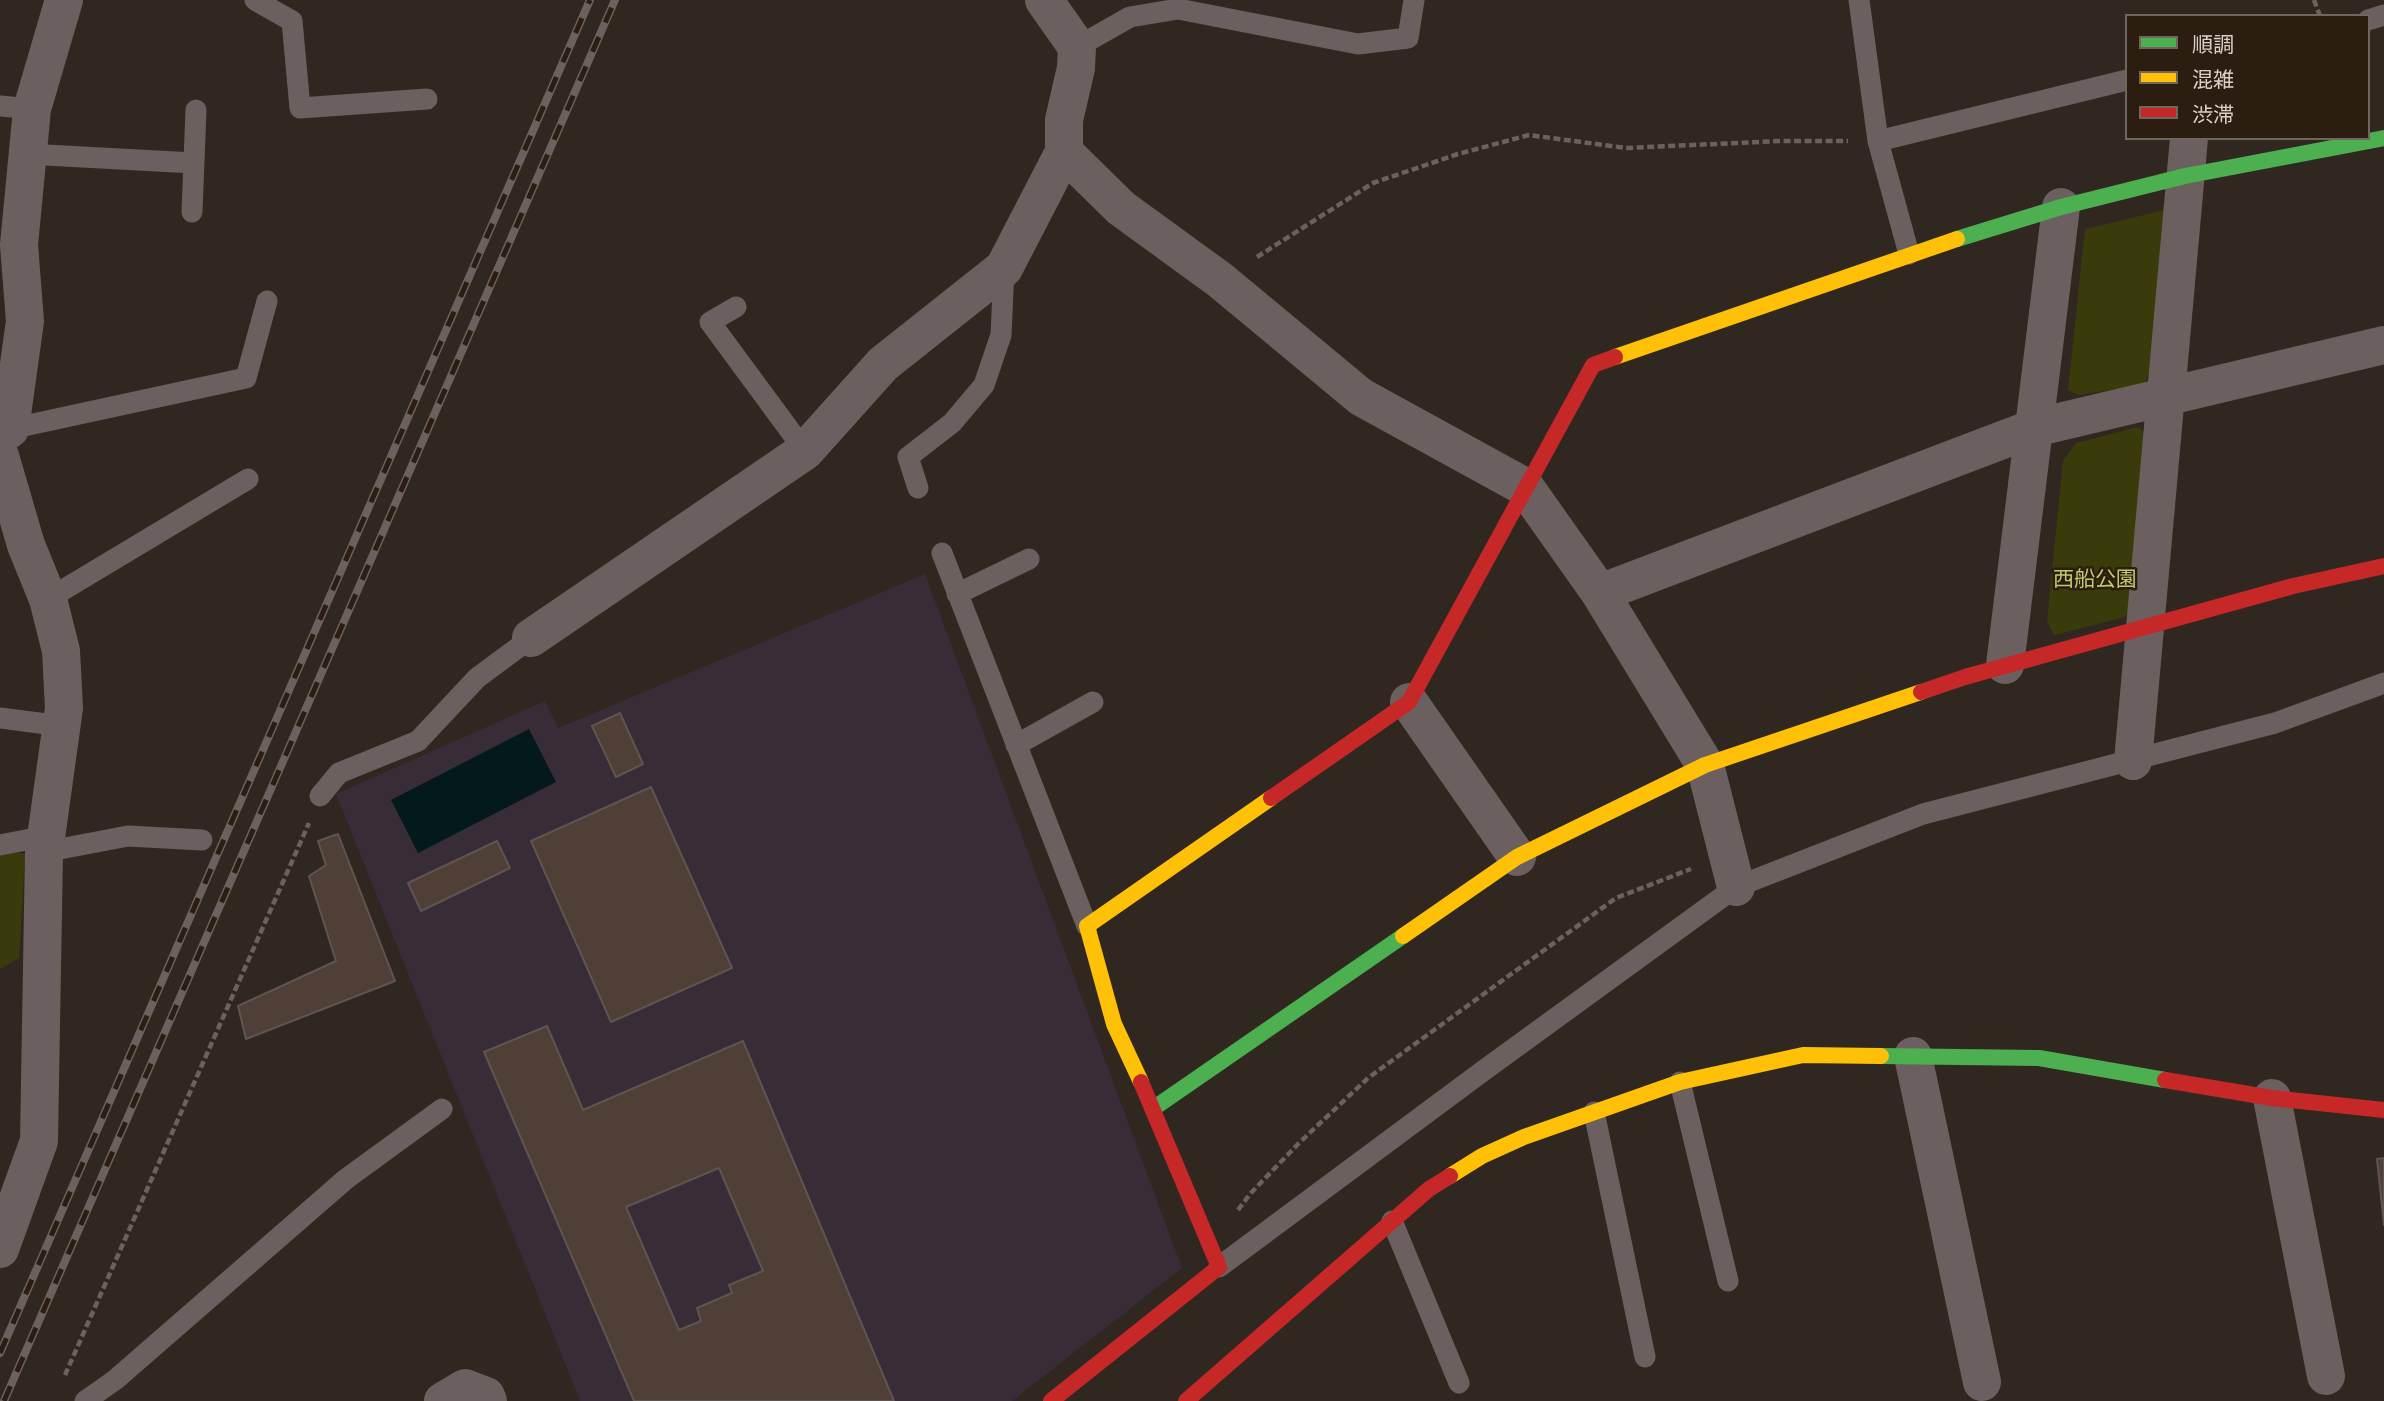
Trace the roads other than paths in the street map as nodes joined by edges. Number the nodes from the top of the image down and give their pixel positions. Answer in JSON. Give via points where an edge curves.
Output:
{"nodes":[{"id":1,"x":64,"y":0,"type":"edge"},
{"id":2,"x":255,"y":0,"type":"edge"},
{"id":3,"x":1044,"y":0,"type":"edge"},
{"id":4,"x":1414,"y":0,"type":"edge"},
{"id":5,"x":1859,"y":0,"type":"edge"},
{"id":6,"x":1077,"y":47,"type":"junction"},
{"id":7,"x":2125,"y":80,"type":"edge"},
{"id":8,"x":426,"y":99,"type":"dead end"},
{"id":9,"x":16,"y":108,"type":"edge"},
{"id":10,"x":197,"y":110,"type":"dead end"},
{"id":11,"x":2384,"y":138,"type":"edge"},
{"id":12,"x":2189,"y":140,"type":"edge"},
{"id":13,"x":1878,"y":141,"type":"junction"},
{"id":14,"x":1064,"y":152,"type":"junction"},
{"id":15,"x":27,"y":155,"type":"junction"},
{"id":16,"x":194,"y":163,"type":"junction"},
{"id":17,"x":2185,"y":176,"type":"junction"},
{"id":18,"x":2061,"y":206,"type":"junction"},
{"id":19,"x":192,"y":212,"type":"dead end"},
{"id":20,"x":10,"y":223,"type":"edge"},
{"id":21,"x":1909,"y":254,"type":"junction"},
{"id":22,"x":1004,"y":268,"type":"junction"},
{"id":23,"x":267,"y":301,"type":"dead end"},
{"id":24,"x":736,"y":307,"type":"dead end"},
{"id":25,"x":2384,"y":345,"type":"edge"},
{"id":26,"x":2165,"y":397,"type":"junction"},
{"id":27,"x":2034,"y":428,"type":"junction"},
{"id":28,"x":3,"y":440,"type":"edge"},
{"id":29,"x":805,"y":451,"type":"junction"},
{"id":30,"x":248,"y":479,"type":"dead end"},
{"id":31,"x":1525,"y":487,"type":"junction"},
{"id":32,"x":918,"y":488,"type":"dead end"},
{"id":33,"x":942,"y":553,"type":"dead end"},
{"id":34,"x":1030,"y":559,"type":"dead end"},
{"id":35,"x":2384,"y":566,"type":"edge"},
{"id":36,"x":1600,"y":593,"type":"junction"},
{"id":37,"x":957,"y":594,"type":"junction"},
{"id":38,"x":48,"y":599,"type":"junction"},
{"id":39,"x":2145,"y":626,"type":"junction"},
{"id":40,"x":531,"y":638,"type":"joint"},
{"id":41,"x":2005,"y":665,"type":"junction"},
{"id":42,"x":2384,"y":683,"type":"edge"},
{"id":43,"x":1094,"y":702,"type":"dead end"},
{"id":44,"x":1409,"y":702,"type":"junction"},
{"id":45,"x":0,"y":718,"type":"edge"},
{"id":46,"x":62,"y":726,"type":"junction"},
{"id":47,"x":1016,"y":745,"type":"junction"},
{"id":48,"x":2133,"y":761,"type":"junction"},
{"id":49,"x":1705,"y":765,"type":"junction"},
{"id":50,"x":320,"y":796,"type":"road end"},
{"id":51,"x":202,"y":839,"type":"dead end"},
{"id":52,"x":46,"y":844,"type":"junction"},
{"id":53,"x":0,"y":845,"type":"edge"},
{"id":54,"x":1517,"y":857,"type":"junction"},
{"id":55,"x":1732,"y":871,"type":"junction"},
{"id":56,"x":1087,"y":926,"type":"junction"},
{"id":57,"x":1913,"y":1056,"type":"junction"},
{"id":58,"x":1680,"y":1082,"type":"junction"},
{"id":59,"x":2273,"y":1098,"type":"junction"},
{"id":60,"x":1154,"y":1108,"type":"junction"},
{"id":61,"x":442,"y":1109,"type":"dead end"},
{"id":62,"x":2384,"y":1110,"type":"edge"},
{"id":63,"x":1594,"y":1112,"type":"junction"},
{"id":64,"x":1392,"y":1221,"type":"junction"},
{"id":65,"x":0,"y":1249,"type":"edge"},
{"id":66,"x":1219,"y":1267,"type":"junction"},
{"id":67,"x":1728,"y":1281,"type":"dead end"},
{"id":68,"x":1645,"y":1357,"type":"dead end"},
{"id":69,"x":2326,"y":1376,"type":"dead end"},
{"id":70,"x":1982,"y":1382,"type":"dead end"},
{"id":71,"x":1459,"y":1383,"type":"dead end"},
{"id":72,"x":85,"y":1401,"type":"edge"},
{"id":73,"x":443,"y":1401,"type":"edge"},
{"id":74,"x":488,"y":1401,"type":"edge"},
{"id":75,"x":1051,"y":1401,"type":"edge"},
{"id":76,"x":1186,"y":1401,"type":"edge"}],
"edges":[{"from":1,"to":9,"type":"street"},
{"from":2,"to":8,"type":"lane","via":[[292,21],[300,108]]},
{"from":3,"to":6,"type":"street"},
{"from":4,"to":6,"type":"lane","via":[[1408,38],[1358,44],[1178,9],[1130,17]]},
{"from":5,"to":13,"type":"lane"},
{"from":6,"to":14,"type":"street","via":[[1064,120]]},
{"from":7,"to":13,"type":"lane"},
{"from":9,"to":15,"type":"street"},
{"from":10,"to":16,"type":"lane"},
{"from":11,"to":17,"type":"street"},
{"from":12,"to":17,"type":"street"},
{"from":13,"to":21,"type":"lane"},
{"from":14,"to":22,"type":"street"},
{"from":14,"to":31,"type":"street","via":[[1121,208],[1220,280],[1362,397]]},
{"from":15,"to":16,"type":"lane"},
{"from":15,"to":20,"type":"street"},
{"from":16,"to":19,"type":"lane"},
{"from":17,"to":18,"type":"street"},
{"from":17,"to":26,"type":"street"},
{"from":18,"to":21,"type":"street"},
{"from":18,"to":27,"type":"street"},
{"from":20,"to":28,"type":"street","via":[[19,245],[25,321]]},
{"from":21,"to":31,"type":"street","via":[[1593,365]]},
{"from":22,"to":29,"type":"street","via":[[883,364]]},
{"from":22,"to":32,"type":"lane","via":[[1001,335],[984,385],[952,423],[908,457]]},
{"from":23,"to":28,"type":"lane","via":[[246,379]]},
{"from":24,"to":29,"type":"lane","via":[[710,322]]},
{"from":25,"to":26,"type":"street"},
{"from":26,"to":27,"type":"street"},
{"from":26,"to":39,"type":"street"},
{"from":27,"to":36,"type":"street"},
{"from":27,"to":41,"type":"street"},
{"from":28,"to":38,"type":"street","via":[[26,545]]},
{"from":29,"to":40,"type":"street"},
{"from":30,"to":38,"type":"lane"},
{"from":31,"to":36,"type":"street"},
{"from":31,"to":44,"type":"street"},
{"from":33,"to":37,"type":"lane"},
{"from":34,"to":37,"type":"lane"},
{"from":35,"to":39,"type":"street"},
{"from":36,"to":49,"type":"street"},
{"from":37,"to":47,"type":"lane"},
{"from":38,"to":46,"type":"street","via":[[61,651]]},
{"from":39,"to":41,"type":"street"},
{"from":39,"to":48,"type":"street"},
{"from":40,"to":50,"type":"lane","via":[[477,678],[418,741],[339,774]]},
{"from":41,"to":49,"type":"street"},
{"from":42,"to":48,"type":"lane","via":[[2276,723]]},
{"from":43,"to":47,"type":"lane"},
{"from":44,"to":54,"type":"street"},
{"from":44,"to":56,"type":"street"},
{"from":45,"to":46,"type":"lane"},
{"from":46,"to":52,"type":"street"},
{"from":47,"to":56,"type":"lane"},
{"from":48,"to":55,"type":"lane","via":[[1923,814]]},
{"from":49,"to":54,"type":"street"},
{"from":49,"to":55,"type":"street"},
{"from":51,"to":52,"type":"lane","via":[[128,836]]},
{"from":52,"to":53,"type":"lane"},
{"from":52,"to":65,"type":"street","via":[[39,1141]]},
{"from":54,"to":60,"type":"street"},
{"from":55,"to":66,"type":"lane","via":[[1483,1071]]},
{"from":56,"to":60,"type":"street","via":[[1114,1024]]},
{"from":57,"to":58,"type":"street","via":[[1803,1055]]},
{"from":57,"to":59,"type":"street","via":[[2039,1058]]},
{"from":57,"to":70,"type":"street"},
{"from":58,"to":63,"type":"street"},
{"from":58,"to":67,"type":"lane"},
{"from":59,"to":62,"type":"street"},
{"from":59,"to":69,"type":"street"},
{"from":60,"to":66,"type":"street"},
{"from":61,"to":72,"type":"lane","via":[[346,1179]]},
{"from":63,"to":64,"type":"street","via":[[1482,1156],[1429,1189]]},
{"from":63,"to":68,"type":"lane"},
{"from":64,"to":71,"type":"lane"},
{"from":64,"to":76,"type":"street"},
{"from":66,"to":75,"type":"street"},
{"from":73,"to":74,"type":"street","via":[[465,1388]]}]}
